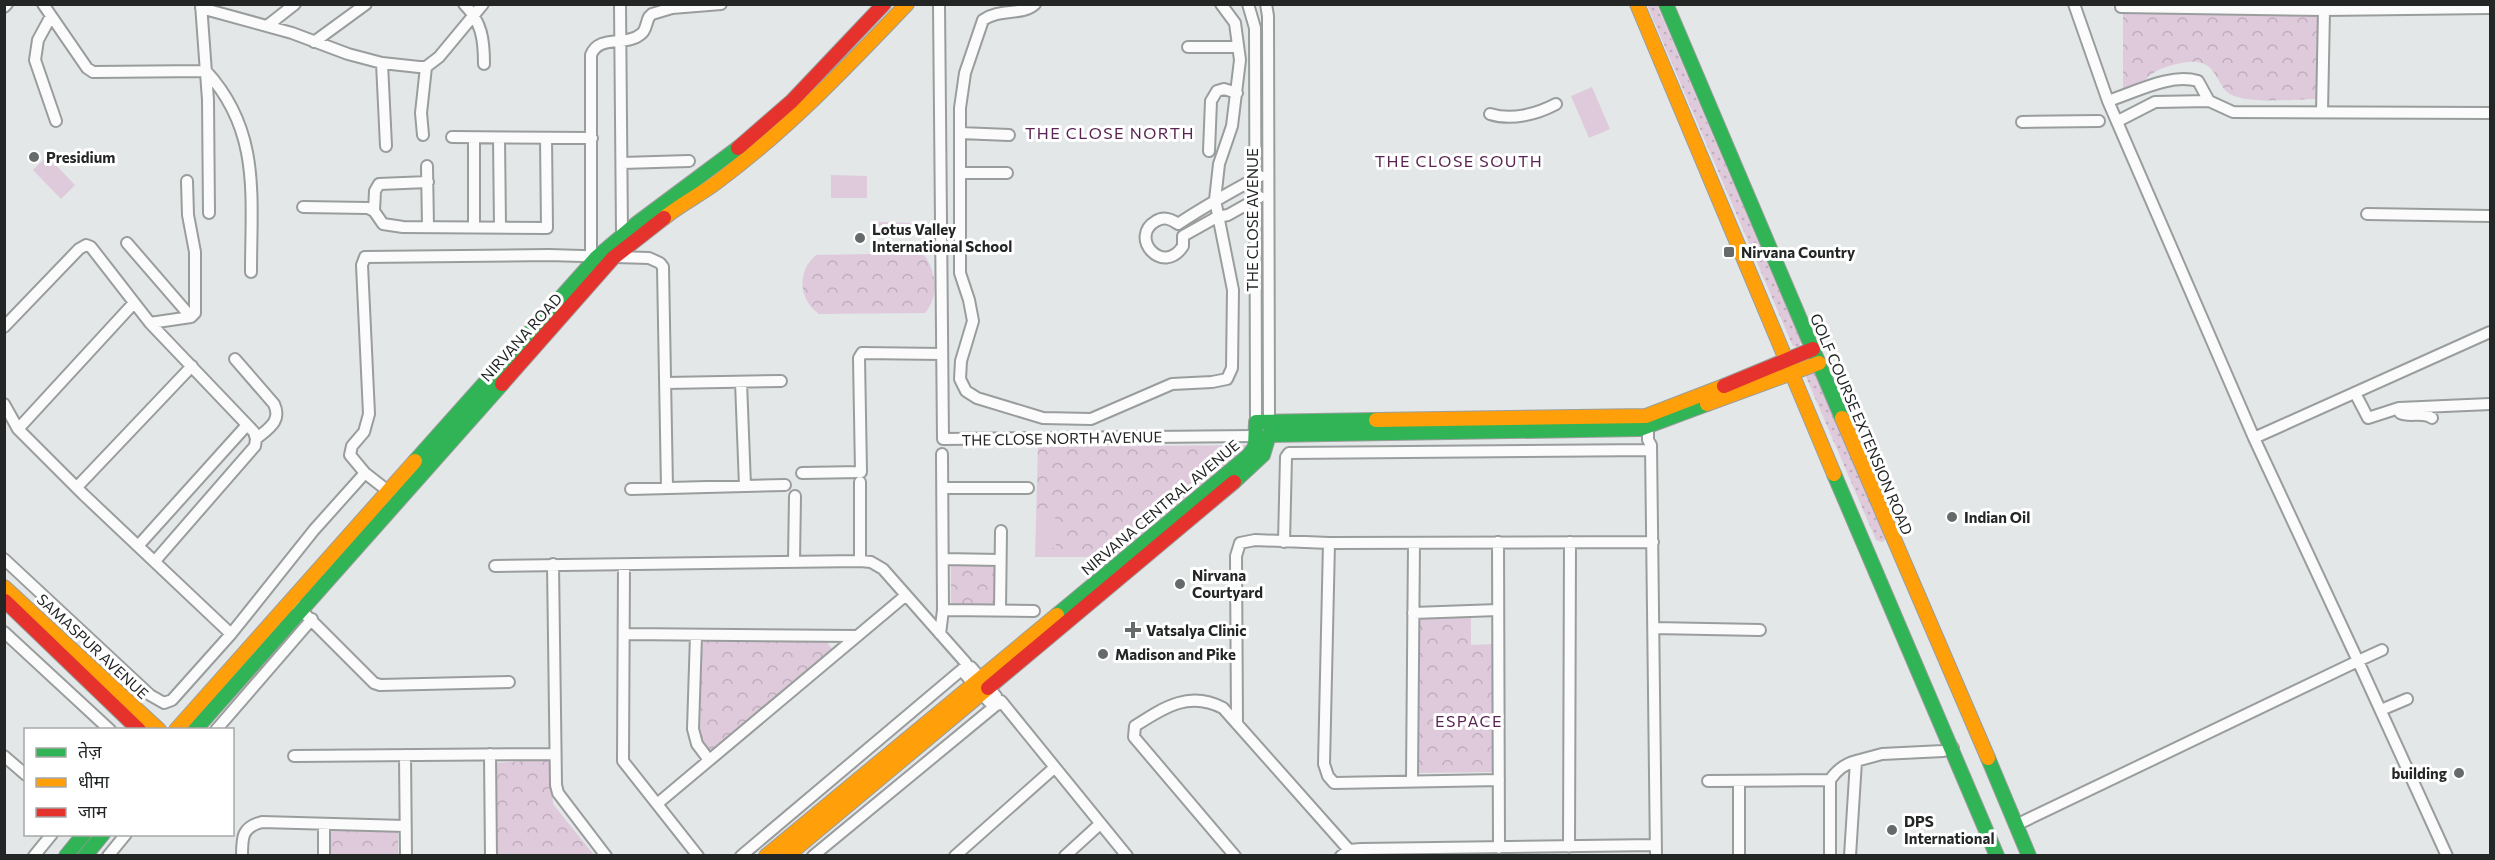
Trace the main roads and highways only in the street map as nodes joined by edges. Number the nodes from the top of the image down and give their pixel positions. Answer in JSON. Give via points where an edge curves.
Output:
{"nodes":[{"id":1,"x":884,"y":4,"type":"edge"},
{"id":2,"x":907,"y":4,"type":"edge"},
{"id":3,"x":1636,"y":4,"type":"edge"},
{"id":4,"x":1666,"y":4,"type":"edge"},
{"id":5,"x":1813,"y":350,"type":"junction"},
{"id":6,"x":1819,"y":363,"type":"junction"},
{"id":7,"x":1789,"y":369,"type":"junction"},
{"id":8,"x":4,"y":587,"type":"edge"},
{"id":9,"x":4,"y":601,"type":"edge"},
{"id":10,"x":296,"y":604,"type":"junction"},
{"id":11,"x":981,"y":686,"type":"junction"},
{"id":12,"x":138,"y":728,"type":"edge"},
{"id":13,"x":158,"y":728,"type":"edge"},
{"id":14,"x":177,"y":728,"type":"edge"},
{"id":15,"x":196,"y":728,"type":"edge"},
{"id":16,"x":82,"y":836,"type":"edge"},
{"id":17,"x":101,"y":836,"type":"edge"},
{"id":18,"x":66,"y":855,"type":"edge"},
{"id":19,"x":85,"y":855,"type":"edge"},
{"id":20,"x":766,"y":855,"type":"edge"},
{"id":21,"x":787,"y":855,"type":"edge"},
{"id":22,"x":1997,"y":855,"type":"edge"},
{"id":23,"x":2029,"y":855,"type":"edge"}],
"edges":[{"from":1,"to":10,"type":"main road","name":"NIRVANA ROAD","via":[[761,129],[594,257],[388,491]]},
{"from":2,"to":10,"type":"main road","name":"NIRVANA ROAD","via":[[787,124],[717,182],[613,258]]},
{"from":3,"to":7,"type":"main road"},
{"from":4,"to":5,"type":"main road","name":"GOLF COURSE EXTENSION ROAD"},
{"from":5,"to":6,"type":"main road","name":"GOLF COURSE EXTENSION ROAD"},
{"from":5,"to":7,"type":"main road"},
{"from":6,"to":7,"type":"main road"},
{"from":6,"to":23,"type":"main road","name":"GOLF COURSE EXTENSION ROAD"},
{"from":7,"to":11,"type":"main road","name":"NIRVANA CENTRAL AVENUE","via":[[1652,420],[1262,429],[1248,456]]},
{"from":7,"to":22,"type":"main road"},
{"from":8,"to":13,"type":"main road","name":"SAMASPUR AVENUE"},
{"from":9,"to":12,"type":"main road","name":"SAMASPUR AVENUE"},
{"from":10,"to":14,"type":"main road","name":"NIRVANA ROAD"},
{"from":10,"to":15,"type":"main road","name":"NIRVANA ROAD"},
{"from":11,"to":20,"type":"main road","name":"NIRVANA CENTRAL AVENUE"},
{"from":11,"to":21,"type":"main road","name":"NIRVANA CENTRAL AVENUE"},
{"from":16,"to":18,"type":"main road"},
{"from":17,"to":19,"type":"main road"}]}
